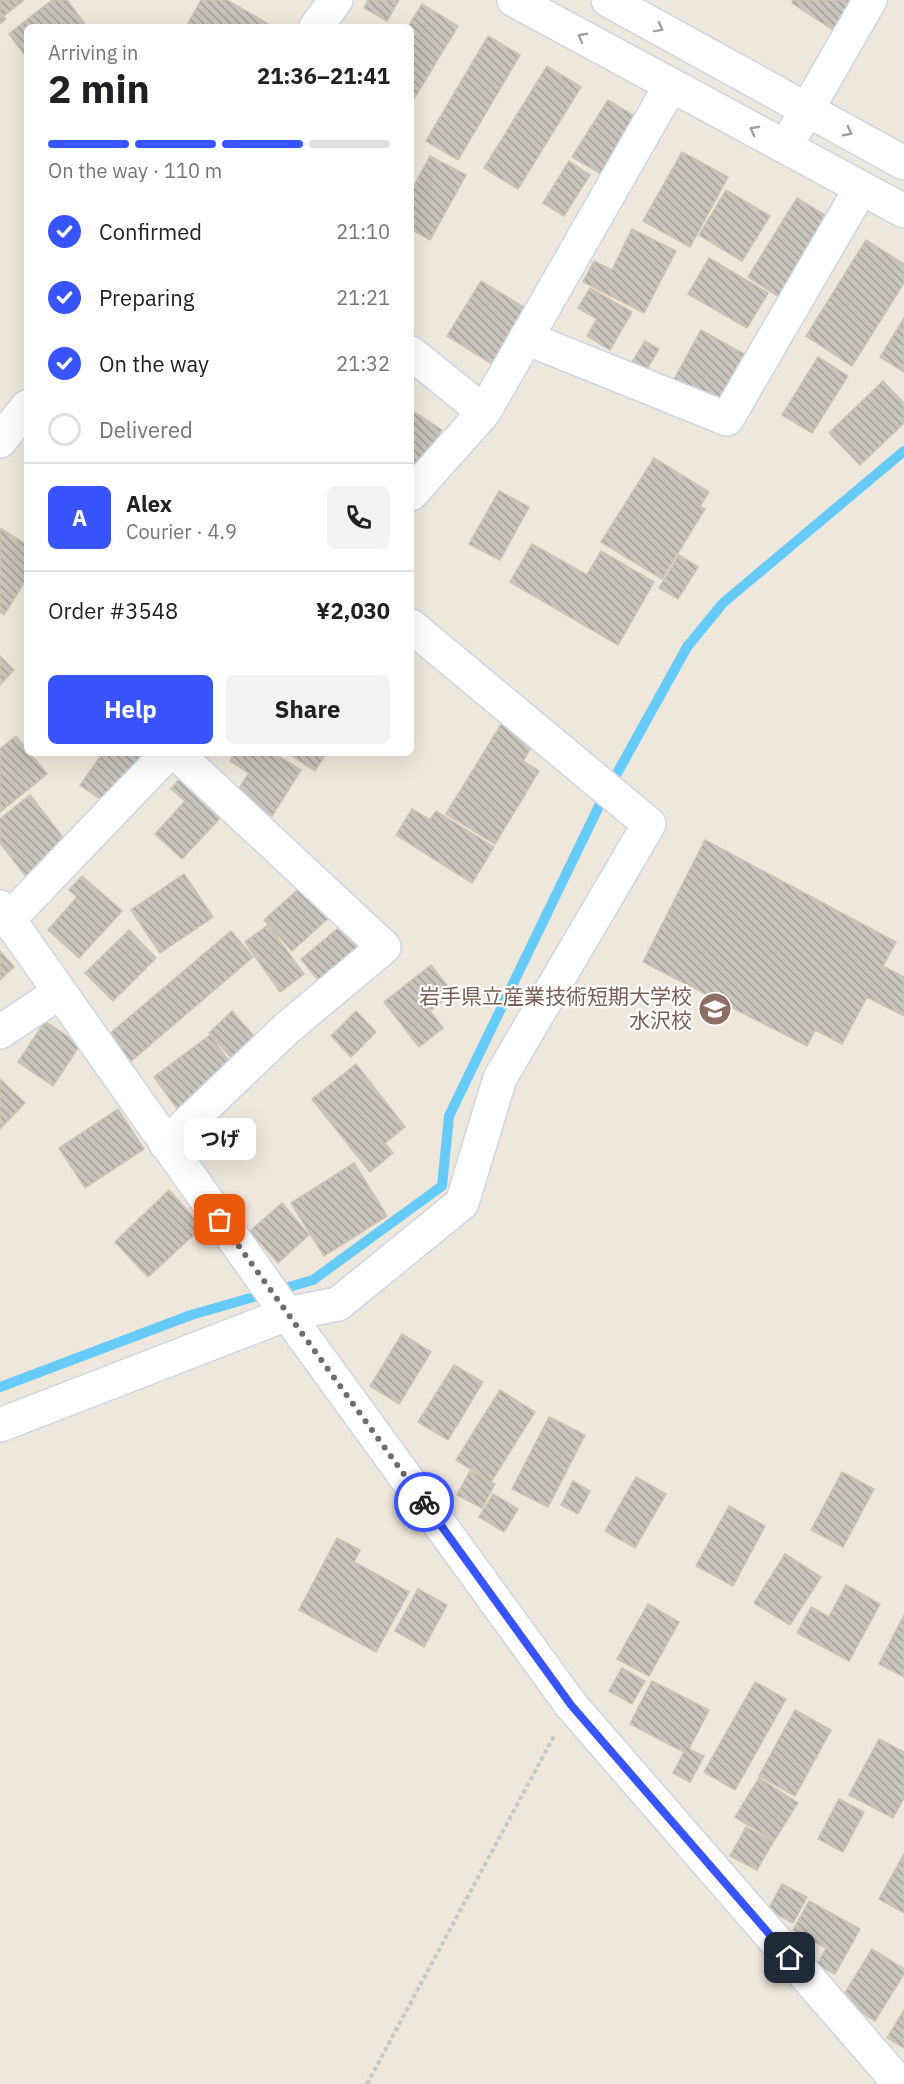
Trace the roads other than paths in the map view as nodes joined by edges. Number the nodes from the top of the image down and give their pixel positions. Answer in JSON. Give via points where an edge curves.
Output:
{"nodes":[{"id":1,"x":336,"y":0,"type":"edge"},
{"id":2,"x":514,"y":0,"type":"edge"},
{"id":3,"x":608,"y":0,"type":"edge"},
{"id":4,"x":870,"y":0,"type":"edge"},
{"id":5,"x":318,"y":24,"type":"edge"},
{"id":6,"x":671,"y":85,"type":"junction"},
{"id":7,"x":807,"y":110,"type":"junction"},
{"id":8,"x":786,"y":146,"type":"junction"},
{"id":9,"x":904,"y":163,"type":"edge"},
{"id":10,"x":861,"y":188,"type":"junction"},
{"id":11,"x":904,"y":212,"type":"edge"},
{"id":12,"x":526,"y":338,"type":"junction"},
{"id":13,"x":414,"y":355,"type":"edge"},
{"id":14,"x":24,"y":411,"type":"edge"},
{"id":15,"x":484,"y":412,"type":"junction"},
{"id":16,"x":0,"y":441,"type":"edge"},
{"id":17,"x":414,"y":491,"type":"edge"},
{"id":18,"x":414,"y":628,"type":"edge"},
{"id":19,"x":165,"y":756,"type":"edge"},
{"id":20,"x":179,"y":756,"type":"edge"},
{"id":21,"x":5,"y":913,"type":"edge"},
{"id":22,"x":60,"y":992,"type":"junction"},
{"id":23,"x":0,"y":1032,"type":"edge"},
{"id":24,"x":166,"y":1144,"type":"junction"},
{"id":25,"x":287,"y":1314,"type":"junction"},
{"id":26,"x":0,"y":1425,"type":"edge"},
{"id":27,"x":900,"y":2084,"type":"edge"}],
"edges":[{"from":1,"to":5,"type":"street"},
{"from":6,"to":2,"type":"street","one_way":true},
{"from":3,"to":7,"type":"street","one_way":true},
{"from":4,"to":7,"type":"street"},
{"from":8,"to":6,"type":"street","one_way":true},
{"from":6,"to":12,"type":"street"},
{"from":7,"to":8,"type":"street"},
{"from":7,"to":9,"type":"street","one_way":true},
{"from":8,"to":10,"type":"street"},
{"from":10,"to":11,"type":"street"},
{"from":10,"to":12,"type":"street","via":[[728,419]]},
{"from":12,"to":15,"type":"street"},
{"from":13,"to":15,"type":"street"},
{"from":14,"to":16,"type":"street"},
{"from":15,"to":17,"type":"street"},
{"from":18,"to":25,"type":"street","via":[[649,824],[500,1078],[462,1203],[338,1304]]},
{"from":19,"to":21,"type":"street"},
{"from":20,"to":24,"type":"street","via":[[384,947],[286,1029]]},
{"from":21,"to":22,"type":"street"},
{"from":22,"to":23,"type":"street"},
{"from":22,"to":24,"type":"street"},
{"from":24,"to":25,"type":"street"},
{"from":25,"to":26,"type":"street"},
{"from":25,"to":27,"type":"street","via":[[571,1705]]}]}
